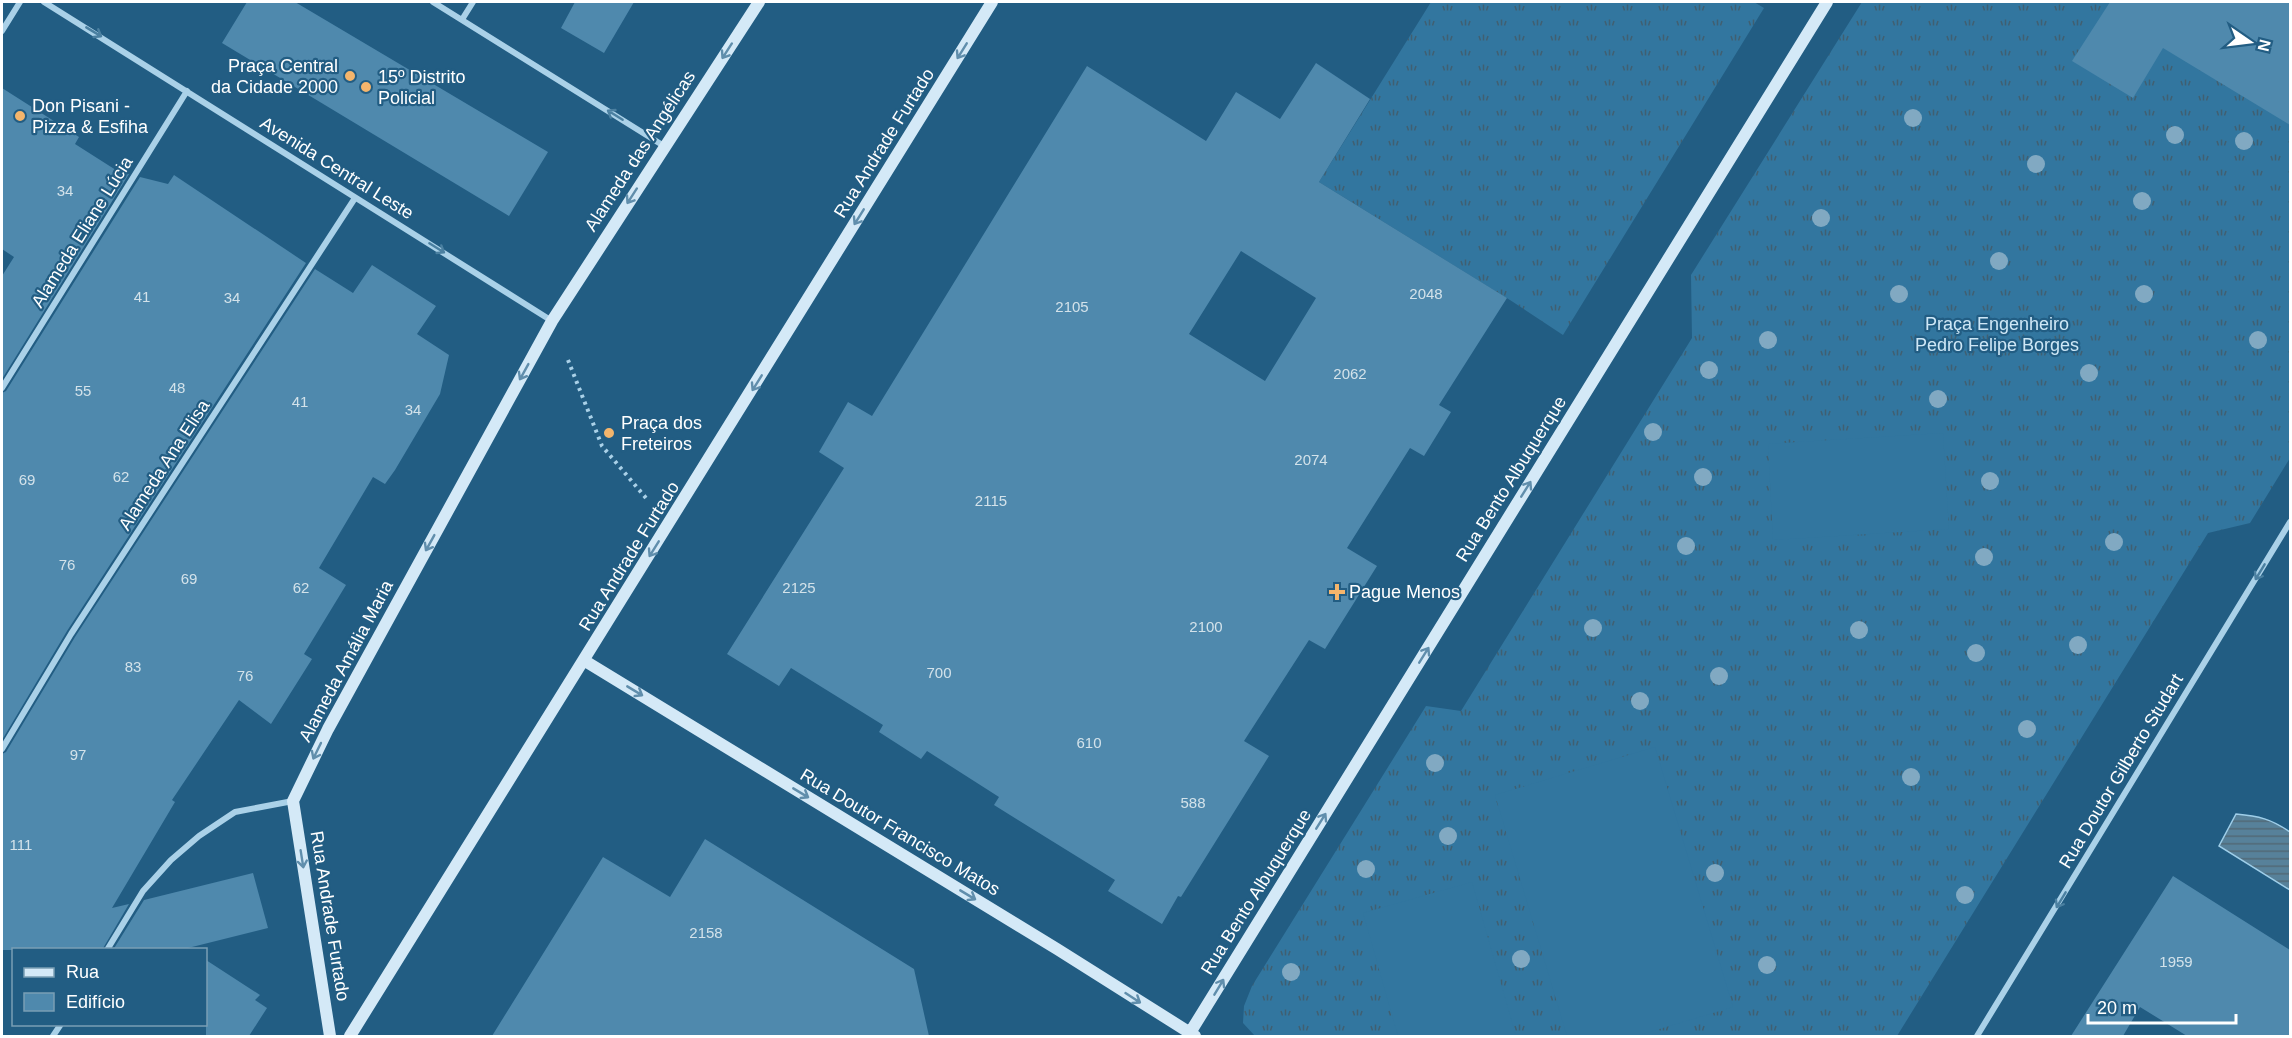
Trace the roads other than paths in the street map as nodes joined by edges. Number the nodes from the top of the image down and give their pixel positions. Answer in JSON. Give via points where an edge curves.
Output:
{"nodes":[{"id":1,"x":20,"y":2,"type":"edge"},
{"id":2,"x":44,"y":2,"type":"edge"},
{"id":3,"x":433,"y":2,"type":"edge"},
{"id":4,"x":473,"y":2,"type":"edge"},
{"id":5,"x":759,"y":2,"type":"edge"},
{"id":6,"x":992,"y":2,"type":"edge"},
{"id":7,"x":1827,"y":2,"type":"edge"},
{"id":8,"x":463,"y":18,"type":"junction"},
{"id":9,"x":2,"y":31,"type":"edge"},
{"id":10,"x":187,"y":92,"type":"junction"},
{"id":11,"x":664,"y":146,"type":"junction"},
{"id":12,"x":355,"y":198,"type":"junction"},
{"id":13,"x":552,"y":321,"type":"junction"},
{"id":14,"x":2,"y":388,"type":"edge"},
{"id":15,"x":2290,"y":522,"type":"edge"},
{"id":16,"x":585,"y":661,"type":"junction"},
{"id":17,"x":2,"y":749,"type":"edge"},
{"id":18,"x":293,"y":801,"type":"junction"},
{"id":19,"x":108,"y":948,"type":"edge"},
{"id":20,"x":330,"y":1036,"type":"edge"},
{"id":21,"x":350,"y":1036,"type":"edge"},
{"id":22,"x":1191,"y":1036,"type":"edge"},
{"id":23,"x":1977,"y":1036,"type":"edge"}],
"edges":[{"from":1,"to":9,"type":"street"},
{"from":2,"to":10,"type":"street","name":"Avenida Central Leste","one_way":true},
{"from":3,"to":8,"type":"street"},
{"from":4,"to":8,"type":"street"},
{"from":5,"to":11,"type":"street","name":"Alameda das Angélicas","one_way":true},
{"from":6,"to":16,"type":"street","name":"Rua Andrade Furtado","one_way":true},
{"from":22,"to":7,"type":"street","name":"Rua Bento Albuquerque","one_way":true},
{"from":11,"to":8,"type":"street","one_way":true},
{"from":10,"to":12,"type":"street","name":"Avenida Central Leste"},
{"from":10,"to":14,"type":"street","name":"Alameda Eliane Lúcia"},
{"from":11,"to":13,"type":"street","name":"Alameda das Angélicas","one_way":true},
{"from":12,"to":13,"type":"street","name":"Avenida Central Leste","one_way":true},
{"from":12,"to":17,"type":"street","name":"Alameda Ana Elisa","via":[[71,634]]},
{"from":13,"to":18,"type":"street","name":"Alameda Amália Maria","one_way":true,"via":[[328,729]]},
{"from":15,"to":23,"type":"street","name":"Rua Doutor Gilberto Studart","one_way":true},
{"from":16,"to":21,"type":"street","name":"Rua Andrade Furtado"},
{"from":16,"to":22,"type":"street","name":"Rua Doutor Francisco Matos","one_way":true,"via":[[1057,949]]},
{"from":18,"to":19,"type":"street","via":[[235,812],[199,836],[143,891]]},
{"from":18,"to":20,"type":"street","name":"Rua Andrade Furtado","one_way":true}]}
